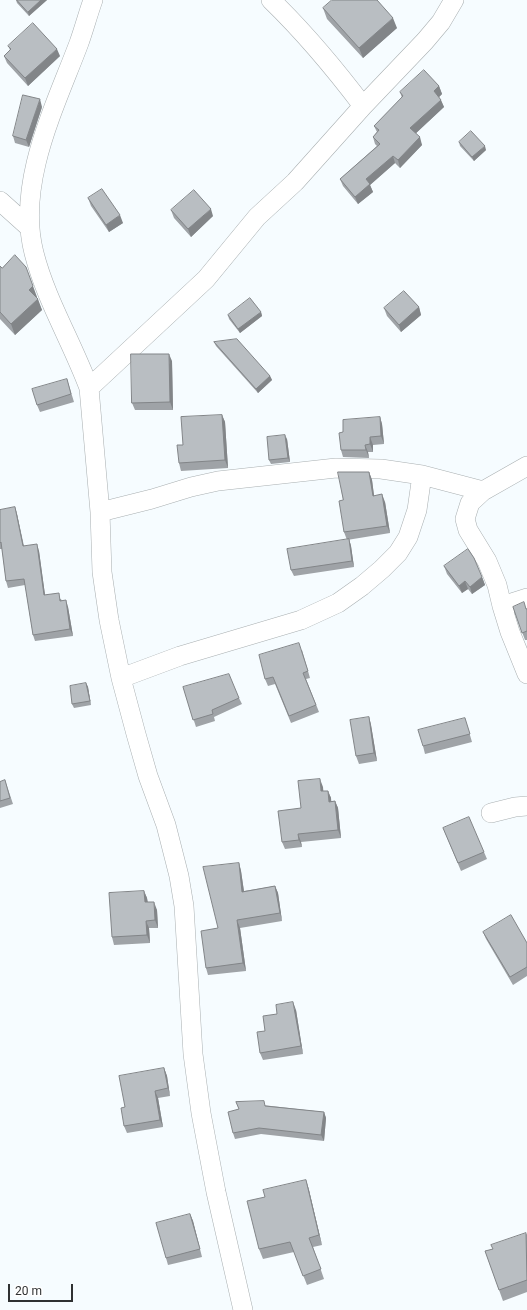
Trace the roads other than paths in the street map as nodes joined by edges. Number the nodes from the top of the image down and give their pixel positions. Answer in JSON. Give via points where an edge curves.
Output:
{"nodes":[{"id":1,"x":93,"y":0,"type":"edge"},
{"id":2,"x":271,"y":0,"type":"edge"},
{"id":3,"x":454,"y":0,"type":"edge"},
{"id":4,"x":363,"y":106,"type":"junction"},
{"id":5,"x":0,"y":201,"type":"edge"},
{"id":6,"x":30,"y":228,"type":"junction"},
{"id":7,"x":89,"y":388,"type":"junction"},
{"id":8,"x":527,"y":466,"type":"edge"},
{"id":9,"x":422,"y":475,"type":"junction"},
{"id":10,"x":484,"y":490,"type":"junction"},
{"id":11,"x":100,"y":512,"type":"junction"},
{"id":12,"x":527,"y":598,"type":"edge"},
{"id":13,"x":502,"y":606,"type":"junction"},
{"id":14,"x":527,"y":674,"type":"edge"},
{"id":15,"x":121,"y":678,"type":"junction"},
{"id":16,"x":527,"y":806,"type":"edge"},
{"id":17,"x":491,"y":813,"type":"dead end"},
{"id":18,"x":243,"y":1310,"type":"edge"}],
"edges":[{"from":1,"to":6,"type":"street","via":[[57,96],[36,163],[30,191]]},
{"from":2,"to":4,"type":"street","via":[[309,40]]},
{"from":3,"to":4,"type":"street","via":[[441,22],[425,41]]},
{"from":4,"to":7,"type":"street","via":[[295,182],[257,217],[206,279]]},
{"from":5,"to":6,"type":"street"},
{"from":6,"to":7,"type":"street","via":[[34,252],[53,308]]},
{"from":7,"to":11,"type":"street"},
{"from":8,"to":10,"type":"street"},
{"from":9,"to":10,"type":"street"},
{"from":9,"to":11,"type":"street","via":[[381,469],[336,468],[254,477],[191,487]]},
{"from":9,"to":15,"type":"street","via":[[417,510],[408,537],[398,553],[382,569],[338,603],[301,620],[180,656]]},
{"from":10,"to":13,"type":"street","via":[[470,503],[465,518],[468,530],[487,561]]},
{"from":11,"to":15,"type":"street","via":[[102,572]]},
{"from":12,"to":13,"type":"street"},
{"from":13,"to":14,"type":"street"},
{"from":15,"to":18,"type":"street","via":[[179,876],[184,906],[193,1054],[200,1106],[216,1192]]},
{"from":16,"to":17,"type":"street"}]}
